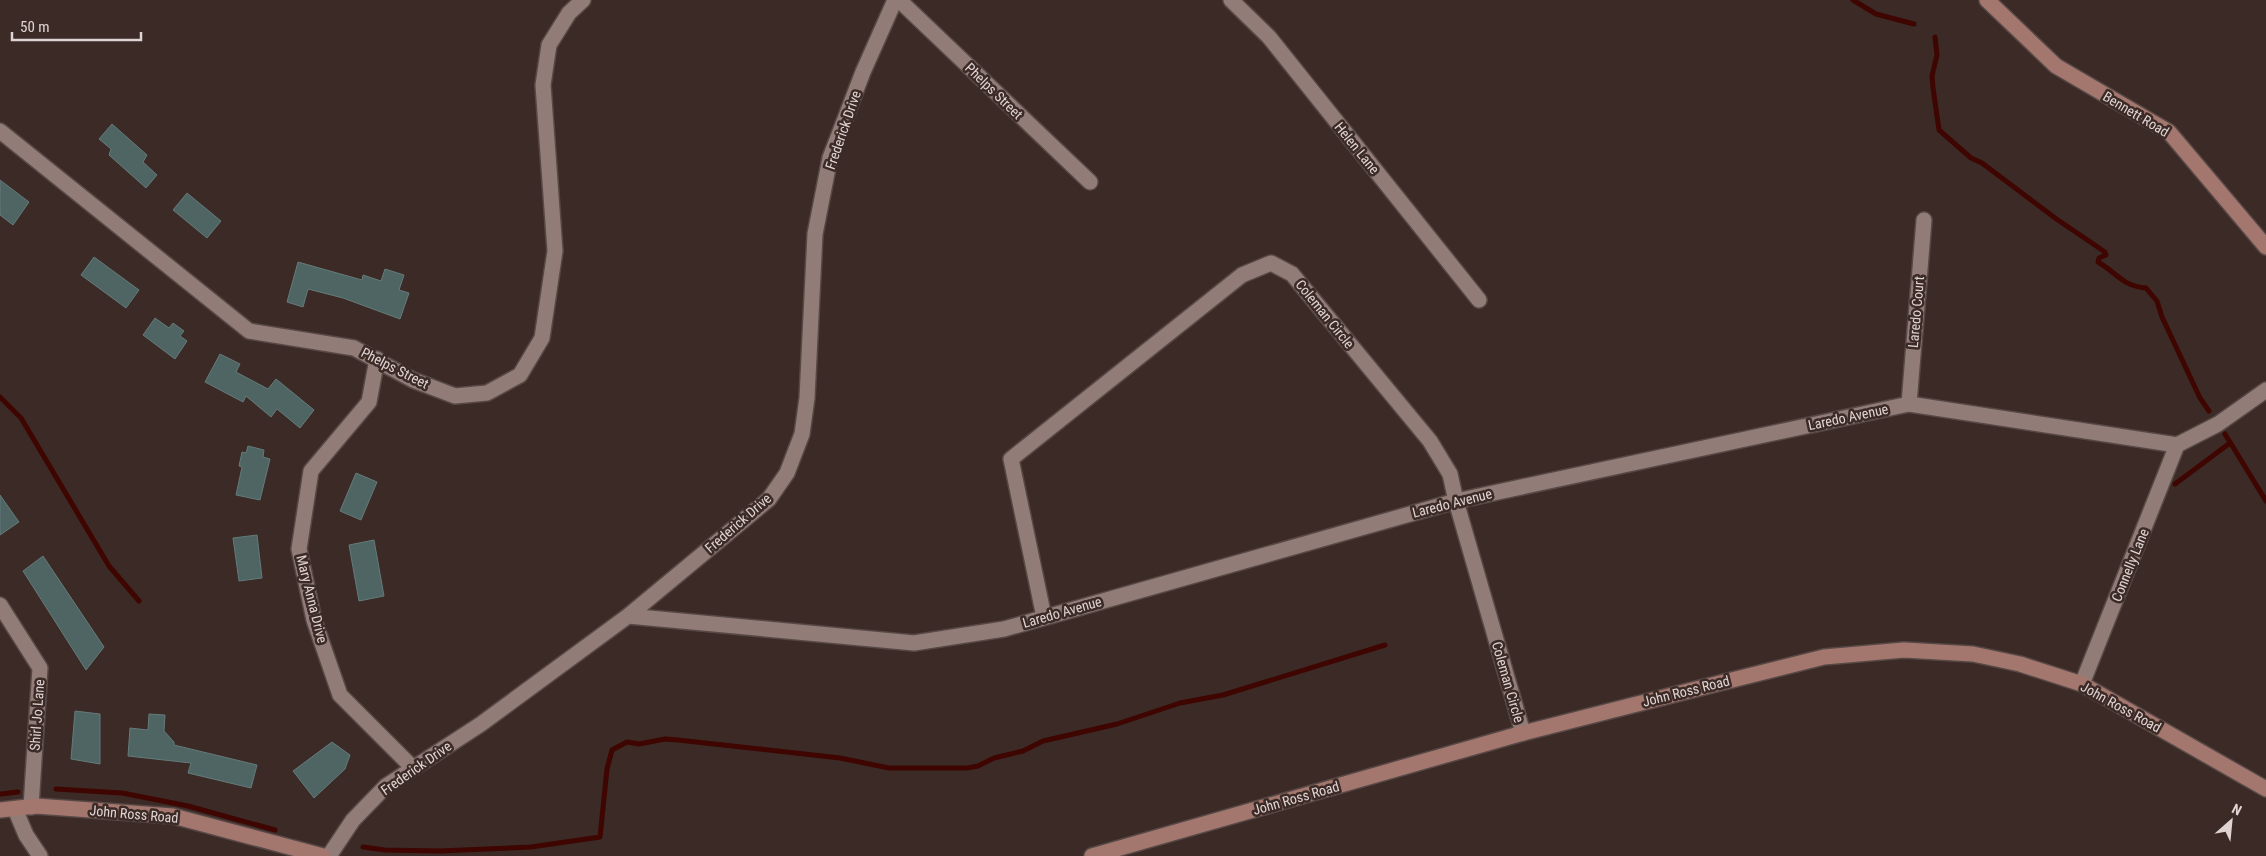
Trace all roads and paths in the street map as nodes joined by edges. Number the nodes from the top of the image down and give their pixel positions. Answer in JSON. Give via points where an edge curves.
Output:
{"nodes":[{"id":1,"x":583,"y":0,"type":"edge"},
{"id":2,"x":895,"y":0,"type":"edge"},
{"id":3,"x":899,"y":0,"type":"edge"},
{"id":4,"x":1231,"y":0,"type":"edge"},
{"id":5,"x":1987,"y":0,"type":"edge"},
{"id":6,"x":0,"y":131,"type":"edge"},
{"id":7,"x":1090,"y":182,"type":"dead end"},
{"id":8,"x":1924,"y":220,"type":"dead end"},
{"id":9,"x":2266,"y":247,"type":"edge"},
{"id":10,"x":1479,"y":300,"type":"dead end"},
{"id":11,"x":377,"y":360,"type":"junction"},
{"id":12,"x":2266,"y":390,"type":"edge"},
{"id":13,"x":1909,"y":404,"type":"junction"},
{"id":14,"x":2178,"y":445,"type":"junction"},
{"id":15,"x":1456,"y":501,"type":"junction"},
{"id":16,"x":0,"y":605,"type":"edge"},
{"id":17,"x":628,"y":616,"type":"junction"},
{"id":18,"x":1044,"y":617,"type":"junction"},
{"id":19,"x":2082,"y":684,"type":"junction"},
{"id":20,"x":1523,"y":734,"type":"junction"},
{"id":21,"x":413,"y":768,"type":"junction"},
{"id":22,"x":2266,"y":789,"type":"edge"},
{"id":23,"x":31,"y":807,"type":"junction"},
{"id":24,"x":8,"y":809,"type":"edge"},
{"id":25,"x":40,"y":856,"type":"edge"},
{"id":26,"x":323,"y":856,"type":"edge"},
{"id":27,"x":329,"y":856,"type":"edge"},
{"id":28,"x":1092,"y":856,"type":"edge"}],
"edges":[{"from":1,"to":11,"type":"street","name":"Phelps Street","via":[[569,13],[549,45],[544,85],[555,251],[542,338],[520,375],[487,393],[455,396],[413,380]]},
{"from":2,"to":17,"type":"street","name":"Frederick Drive","via":[[830,158],[816,234],[807,398],[802,434],[787,473],[769,498]]},
{"from":3,"to":7,"type":"street","name":"Phelps Street"},
{"from":4,"to":10,"type":"street","name":"Helen Lane","via":[[1270,37]]},
{"from":5,"to":9,"type":"street","name":"Bennett Road","via":[[2056,66],[2169,132]]},
{"from":6,"to":11,"type":"street","name":"Phelps Street","via":[[249,331],[354,348]]},
{"from":8,"to":13,"type":"street","name":"Laredo Court"},
{"from":11,"to":21,"type":"street","name":"Mary Anna Drive","via":[[369,402],[311,471],[300,549],[314,620],[340,695]]},
{"from":12,"to":14,"type":"street","via":[[2218,424]]},
{"from":13,"to":14,"type":"street","name":"Laredo Avenue"},
{"from":13,"to":15,"type":"street","name":"Laredo Avenue"},
{"from":14,"to":19,"type":"street","name":"Connelly Lane"},
{"from":15,"to":18,"type":"street","name":"Laredo Avenue"},
{"from":15,"to":18,"type":"street","name":"Coleman Circle","via":[[1450,474],[1430,442],[1292,274],[1271,263],[1242,275],[1011,459]]},
{"from":15,"to":20,"type":"street","name":"Coleman Circle"},
{"from":16,"to":23,"type":"street","name":"Shirl Jo Lane","via":[[40,668]]},
{"from":17,"to":18,"type":"street","name":"Laredo Avenue","via":[[914,643],[1004,629]]},
{"from":17,"to":21,"type":"street","name":"Frederick Drive","via":[[481,724]]},
{"from":19,"to":20,"type":"street","name":"John Ross Road","via":[[2020,664],[1973,654],[1904,650],[1824,657]]},
{"from":19,"to":22,"type":"street","name":"John Ross Road"},
{"from":20,"to":28,"type":"street","name":"John Ross Road"},
{"from":21,"to":27,"type":"street","name":"Frederick Drive","via":[[386,786],[353,820]]},
{"from":23,"to":24,"type":"street","name":"John Ross Road"},
{"from":23,"to":26,"type":"street","name":"John Ross Road","via":[[173,816]]},
{"from":24,"to":25,"type":"street"}]}
